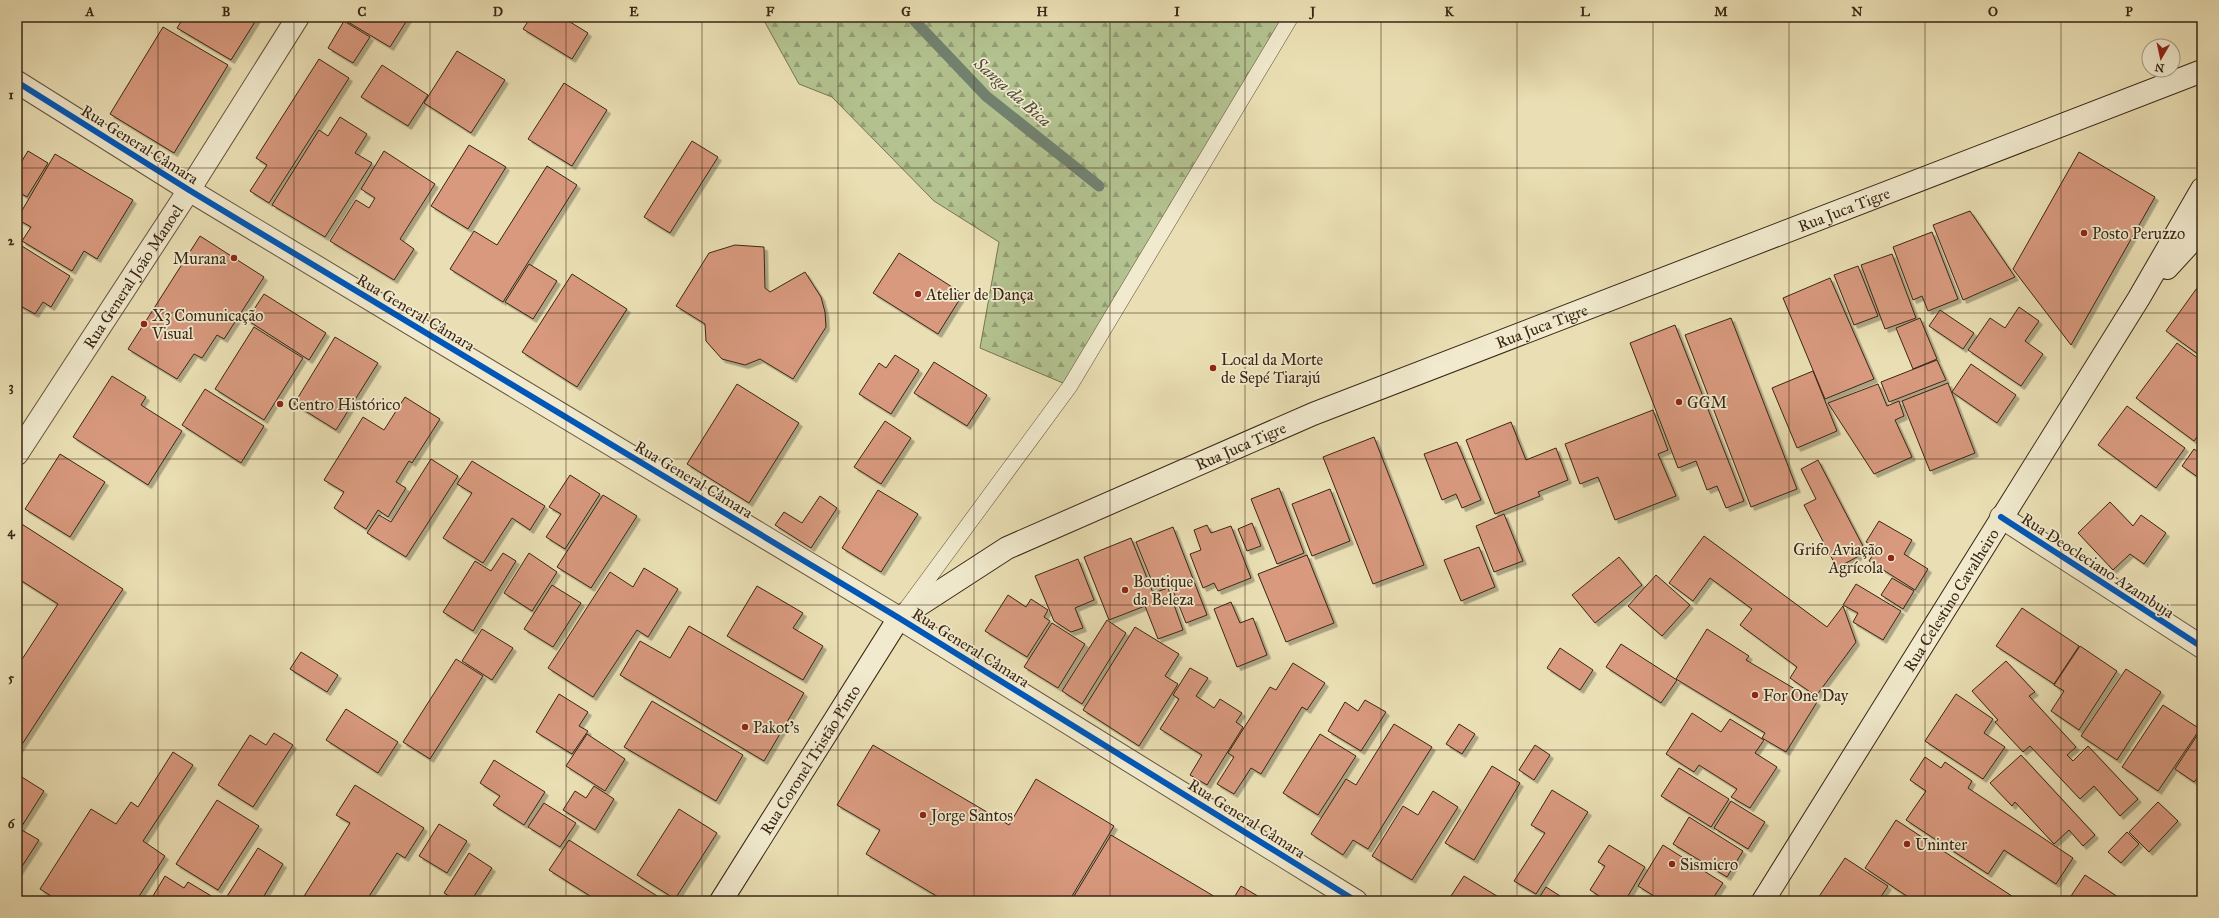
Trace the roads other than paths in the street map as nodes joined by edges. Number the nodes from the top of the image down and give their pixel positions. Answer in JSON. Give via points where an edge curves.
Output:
{"nodes":[{"id":1,"x":298,"y":17,"type":"edge"},
{"id":2,"x":1291,"y":17,"type":"edge"},
{"id":3,"x":2202,"y":71,"type":"edge"},
{"id":4,"x":17,"y":82,"type":"edge"},
{"id":5,"x":189,"y":190,"type":"junction"},
{"id":6,"x":2202,"y":190,"type":"edge"},
{"id":7,"x":2202,"y":230,"type":"edge"},
{"id":8,"x":2139,"y":298,"type":"junction"},
{"id":9,"x":17,"y":454,"type":"edge"},
{"id":10,"x":2001,"y":518,"type":"junction"},
{"id":11,"x":899,"y":618,"type":"junction"},
{"id":12,"x":2202,"y":647,"type":"edge"},
{"id":13,"x":721,"y":901,"type":"edge"},
{"id":14,"x":1356,"y":901,"type":"edge"},
{"id":15,"x":1763,"y":901,"type":"edge"}],
"edges":[{"from":1,"to":5,"type":"main road","name":"Rua General João Manoel"},
{"from":2,"to":11,"type":"lane","via":[[1070,386]]},
{"from":3,"to":11,"type":"main road","name":"Rua Juca Tigre","via":[[1313,414],[1007,548]]},
{"from":4,"to":5,"type":"main road","name":"Rua General Câmara"},
{"from":5,"to":9,"type":"main road","name":"Rua General João Manoel"},
{"from":5,"to":11,"type":"main road","name":"Rua General Câmara"},
{"from":6,"to":8,"type":"main road","name":"Rua Celestino Cavalheiro"},
{"from":7,"to":8,"type":"main road","name":"Rua Celestino Cavalheiro"},
{"from":8,"to":10,"type":"main road","name":"Rua Celestino Cavalheiro"},
{"from":10,"to":12,"type":"main road","name":"Rua Deocleciano Azambuja"},
{"from":10,"to":15,"type":"main road","name":"Rua Celestino Cavalheiro"},
{"from":11,"to":13,"type":"main road","name":"Rua Coronel Tristão Pinto"},
{"from":11,"to":14,"type":"main road","name":"Rua General Câmara"}]}
